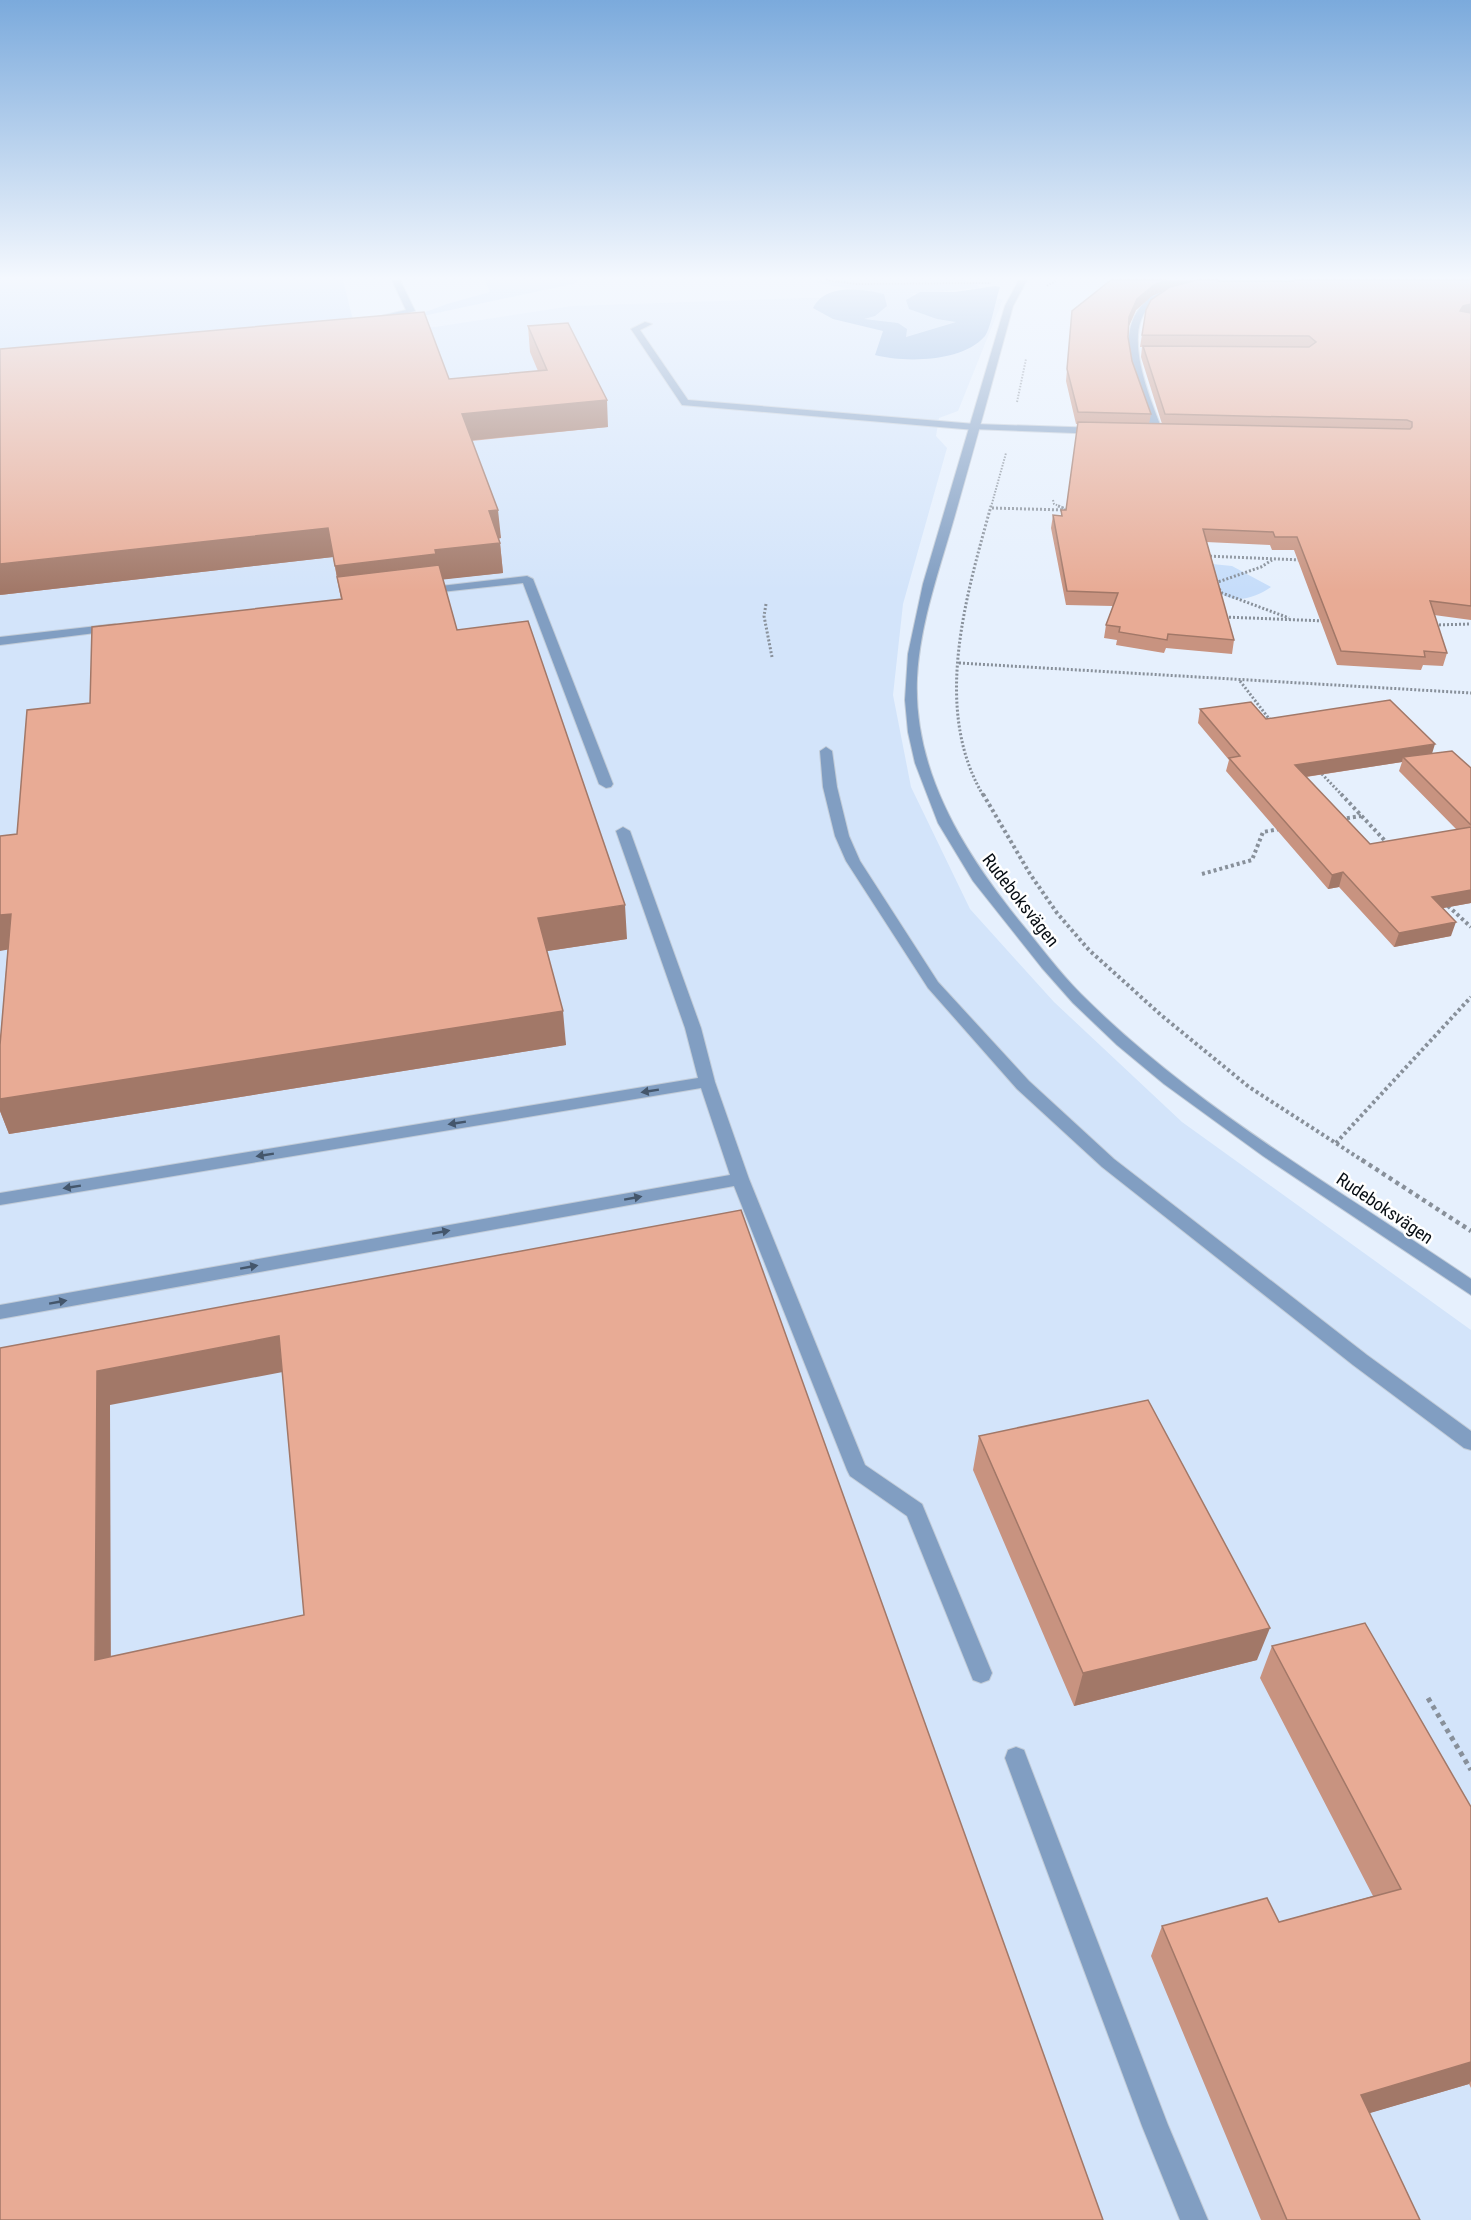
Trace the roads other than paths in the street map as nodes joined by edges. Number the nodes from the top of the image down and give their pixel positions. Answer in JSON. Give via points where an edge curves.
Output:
{"nodes":[{"id":1,"x":672,"y":384,"type":"edge"},
{"id":2,"x":987,"y":384,"type":"edge"},
{"id":3,"x":1143,"y":384,"type":"edge"},
{"id":4,"x":975,"y":427,"type":"junction"},
{"id":5,"x":1108,"y":431,"type":"edge"},
{"id":6,"x":1143,"y":432,"type":"edge"},
{"id":7,"x":1158,"y":432,"type":"junction"},
{"id":8,"x":1170,"y":432,"type":"edge"},
{"id":9,"x":410,"y":593,"type":"edge"},
{"id":10,"x":129,"y":626,"type":"edge"},
{"id":11,"x":0,"y":641,"type":"edge"},
{"id":12,"x":826,"y":751,"type":"dead end"},
{"id":13,"x":606,"y":784,"type":"dead end"},
{"id":14,"x":623,"y":831,"type":"dead end"},
{"id":15,"x":707,"y":1082,"type":"junction"},
{"id":16,"x":740,"y":1179,"type":"junction"},
{"id":17,"x":0,"y":1199,"type":"edge"},
{"id":18,"x":1471,"y":1288,"type":"edge"},
{"id":19,"x":0,"y":1312,"type":"edge"},
{"id":20,"x":1471,"y":1442,"type":"edge"},
{"id":21,"x":981,"y":1673,"type":"dead end"},
{"id":22,"x":1016,"y":1758,"type":"dead end"},
{"id":23,"x":1194,"y":2220,"type":"edge"}],
"edges":[{"from":1,"to":4,"type":"street","via":[[685,403]]},
{"from":2,"to":4,"type":"street","name":"Rudeboksvägen"},
{"from":3,"to":7,"type":"street"},
{"from":4,"to":5,"type":"street"},
{"from":4,"to":18,"type":"street","name":"Rudeboksvägen","via":[[924,603],[911,701],[920,761],[931,794],[959,847],[982,885],[1069,989],[1132,1050],[1228,1126]]},
{"from":6,"to":7,"type":"street"},
{"from":7,"to":8,"type":"street"},
{"from":9,"to":13,"type":"street","via":[[527,579]]},
{"from":10,"to":11,"type":"street"},
{"from":12,"to":20,"type":"street","via":[[842,836],[853,861],[933,985],[1023,1085],[1108,1163]]},
{"from":14,"to":15,"type":"street","via":[[693,1028]]},
{"from":15,"to":16,"type":"street"},
{"from":15,"to":17,"type":"street","one_way":true},
{"from":19,"to":16,"type":"street","one_way":true},
{"from":16,"to":21,"type":"street","via":[[857,1470],[915,1510]]},
{"from":22,"to":23,"type":"street"}]}
